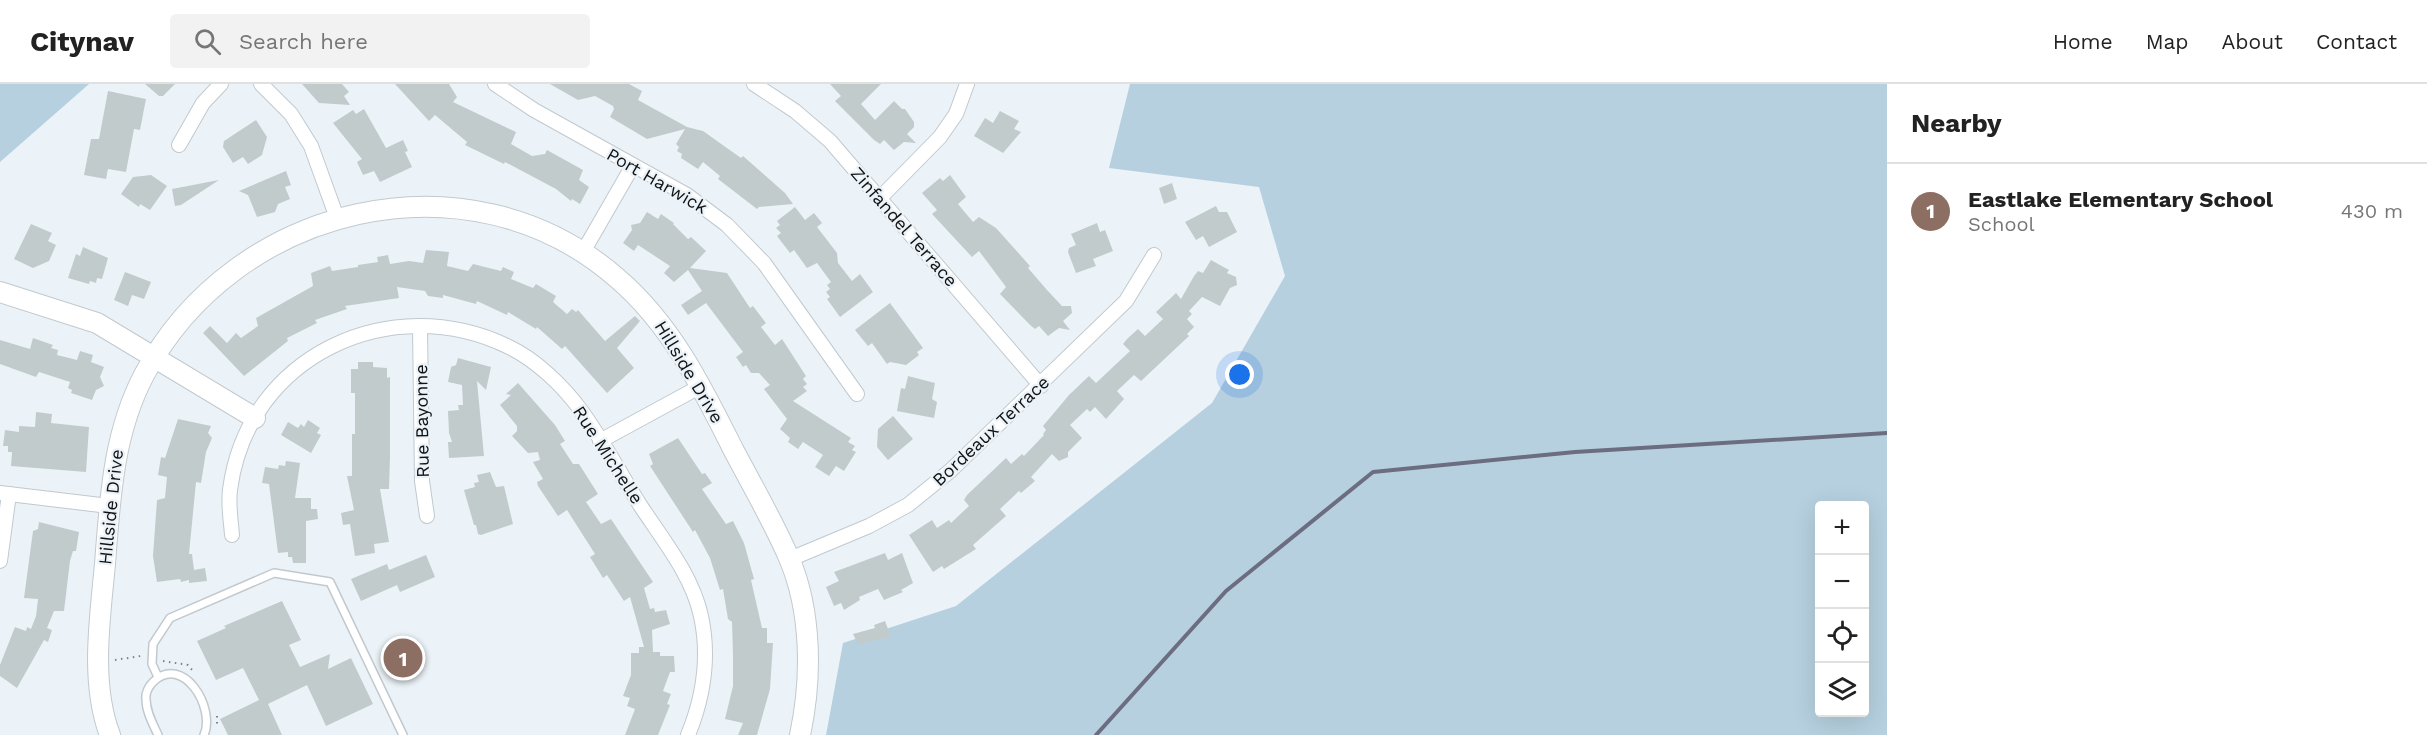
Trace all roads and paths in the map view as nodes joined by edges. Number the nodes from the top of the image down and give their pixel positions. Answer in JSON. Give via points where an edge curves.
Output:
{"nodes":[{"id":1,"x":221,"y":84,"type":"edge"},
{"id":2,"x":261,"y":84,"type":"edge"},
{"id":3,"x":495,"y":84,"type":"edge"},
{"id":4,"x":754,"y":84,"type":"edge"},
{"id":5,"x":967,"y":84,"type":"edge"},
{"id":6,"x":179,"y":145,"type":"dead end"},
{"id":7,"x":632,"y":167,"type":"junction"},
{"id":8,"x":879,"y":198,"type":"junction"},
{"id":9,"x":338,"y":218,"type":"junction"},
{"id":10,"x":583,"y":252,"type":"junction"},
{"id":11,"x":1154,"y":255,"type":"dead end"},
{"id":12,"x":0,"y":292,"type":"edge"},
{"id":13,"x":420,"y":327,"type":"junction"},
{"id":14,"x":154,"y":358,"type":"junction"},
{"id":15,"x":701,"y":386,"type":"junction"},
{"id":16,"x":1041,"y":386,"type":"junction"},
{"id":17,"x":857,"y":394,"type":"dead end"},
{"id":18,"x":255,"y":418,"type":"junction"},
{"id":19,"x":600,"y":441,"type":"junction"},
{"id":20,"x":4,"y":494,"type":"edge"},
{"id":21,"x":110,"y":506,"type":"junction"},
{"id":22,"x":428,"y":516,"type":"dead end"},
{"id":23,"x":232,"y":535,"type":"dead end"},
{"id":24,"x":790,"y":559,"type":"junction"},
{"id":25,"x":0,"y":561,"type":"edge"},
{"id":26,"x":141,"y":656,"type":"dead end"},
{"id":27,"x":115,"y":660,"type":"dead end"},
{"id":28,"x":158,"y":677,"type":"junction"},
{"id":29,"x":110,"y":735,"type":"edge"},
{"id":30,"x":158,"y":735,"type":"edge"},
{"id":31,"x":204,"y":735,"type":"edge"},
{"id":32,"x":403,"y":735,"type":"edge"},
{"id":33,"x":688,"y":735,"type":"edge"},
{"id":34,"x":800,"y":735,"type":"edge"}],
"edges":[{"from":1,"to":6,"type":"street","via":[[203,103]]},
{"from":2,"to":9,"type":"street","via":[[291,114],[311,146]]},
{"from":3,"to":7,"type":"street","name":"Port Harwick"},
{"from":4,"to":8,"type":"street","name":"Zinfandel Terrace","via":[[830,141]]},
{"from":5,"to":8,"type":"street","via":[[956,114],[940,136]]},
{"from":7,"to":10,"type":"street"},
{"from":7,"to":17,"type":"street","name":"Port Harwick","via":[[687,195],[740,237],[764,263]]},
{"from":8,"to":16,"type":"street","name":"Zinfandel Terrace"},
{"from":9,"to":10,"type":"street","name":"Hillside Drive","via":[[396,208],[464,210],[537,229]]},
{"from":9,"to":14,"type":"street","name":"Hillside Drive","via":[[282,240],[232,270],[181,319]]},
{"from":10,"to":15,"type":"street","name":"Hillside Drive","via":[[647,305],[674,340]]},
{"from":11,"to":16,"type":"street","name":"Bordeaux Terrace","via":[[1126,301]]},
{"from":12,"to":14,"type":"street","via":[[97,323]]},
{"from":13,"to":18,"type":"street","name":"Rue Michelle","via":[[376,329],[322,350],[280,385]]},
{"from":13,"to":19,"type":"street","name":"Rue Michelle","via":[[476,334],[528,358],[579,408]]},
{"from":13,"to":22,"type":"street","name":"Rue Bayonne","via":[[422,481]]},
{"from":14,"to":18,"type":"street"},
{"from":14,"to":21,"type":"street","name":"Hillside Drive","via":[[119,439]]},
{"from":15,"to":19,"type":"street"},
{"from":15,"to":24,"type":"street","name":"Hillside Drive"},
{"from":16,"to":24,"type":"street","name":"Bordeaux Terrace","via":[[908,505]]},
{"from":18,"to":23,"type":"street","name":"Rue Michelle","via":[[233,474]]},
{"from":19,"to":33,"type":"street","name":"Rue Michelle","via":[[691,584],[696,599],[704,631],[706,666],[700,705]]},
{"from":20,"to":21,"type":"street"},
{"from":20,"to":25,"type":"street"},
{"from":21,"to":29,"type":"street","name":"Hillside Drive","via":[[99,629],[101,688]]},
{"from":24,"to":34,"type":"street","name":"Hillside Drive","via":[[802,605],[807,651]]},
{"from":26,"to":27,"type":"path"},
{"from":28,"to":30,"type":"lane","via":[[145,697]]},
{"from":28,"to":31,"type":"lane","via":[[181,675],[190,682],[209,721]]},
{"from":28,"to":32,"type":"lane","via":[[152,664],[153,644],[170,618],[274,573],[330,582]]}]}
